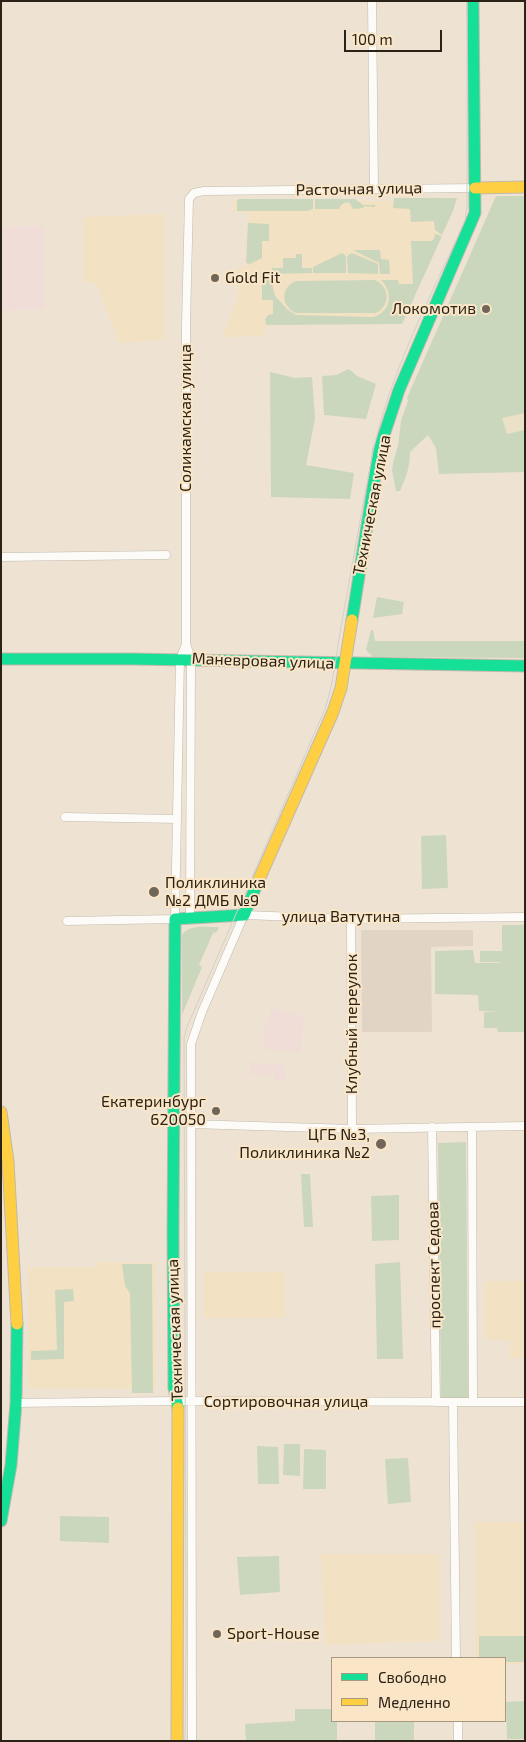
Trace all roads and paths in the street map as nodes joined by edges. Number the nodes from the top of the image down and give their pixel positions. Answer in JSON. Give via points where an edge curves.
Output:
{"nodes":[{"id":1,"x":372,"y":1,"type":"edge"},
{"id":2,"x":473,"y":1,"type":"edge"},
{"id":3,"x":525,"y":187,"type":"edge"},
{"id":4,"x":475,"y":188,"type":"junction"},
{"id":5,"x":374,"y":189,"type":"junction"},
{"id":6,"x":194,"y":193,"type":"joint"},
{"id":7,"x":166,"y":555,"type":"dead end"},
{"id":8,"x":1,"y":557,"type":"edge"},
{"id":9,"x":1,"y":659,"type":"edge"},
{"id":10,"x":186,"y":659,"type":"junction"},
{"id":11,"x":344,"y":664,"type":"junction"},
{"id":12,"x":525,"y":666,"type":"edge"},
{"id":13,"x":65,"y":818,"type":"dead end"},
{"id":14,"x":178,"y":820,"type":"junction"},
{"id":15,"x":244,"y":915,"type":"junction"},
{"id":16,"x":525,"y":917,"type":"edge"},
{"id":17,"x":190,"y":919,"type":"junction"},
{"id":18,"x":351,"y":919,"type":"junction"},
{"id":19,"x":67,"y":920,"type":"dead end"},
{"id":20,"x":175,"y":920,"type":"junction"},
{"id":21,"x":1,"y":1112,"type":"edge"},
{"id":22,"x":191,"y":1124,"type":"junction"},
{"id":23,"x":525,"y":1126,"type":"edge"},
{"id":24,"x":432,"y":1127,"type":"junction"},
{"id":25,"x":472,"y":1127,"type":"junction"},
{"id":26,"x":352,"y":1129,"type":"junction"},
{"id":27,"x":472,"y":1401,"type":"junction"},
{"id":28,"x":176,"y":1402,"type":"junction"},
{"id":29,"x":192,"y":1402,"type":"junction"},
{"id":30,"x":436,"y":1402,"type":"junction"},
{"id":31,"x":454,"y":1402,"type":"junction"},
{"id":32,"x":525,"y":1402,"type":"edge"},
{"id":33,"x":16,"y":1403,"type":"junction"},
{"id":34,"x":1,"y":1521,"type":"edge"},
{"id":35,"x":456,"y":1657,"type":"edge"},
{"id":36,"x":458,"y":1722,"type":"edge"},
{"id":37,"x":177,"y":1741,"type":"edge"},
{"id":38,"x":192,"y":1741,"type":"edge"},
{"id":39,"x":458,"y":1741,"type":"edge"}],
"edges":[{"from":1,"to":5,"type":"street"},
{"from":2,"to":4,"type":"main road","name":"Техническая улица"},
{"from":3,"to":4,"type":"main road","name":"Расточная улица"},
{"from":4,"to":5,"type":"street","name":"Расточная улица"},
{"from":4,"to":11,"type":"main road","name":"Техническая улица","via":[[475,214],[399,390],[379,450]]},
{"from":5,"to":6,"type":"street","name":"Расточная улица"},
{"from":6,"to":10,"type":"street","name":"Соликамская улица","via":[[188,199],[186,269]]},
{"from":7,"to":8,"type":"street"},
{"from":9,"to":10,"type":"main road","name":"Маневровая улица"},
{"from":10,"to":11,"type":"main road","name":"Маневровая улица"},
{"from":10,"to":14,"type":"street","name":"Соликамская улица"},
{"from":10,"to":17,"type":"street","name":"Соликамская улица"},
{"from":11,"to":12,"type":"main road","name":"Маневровая улица"},
{"from":11,"to":15,"type":"main road","name":"Техническая улица","via":[[333,712]]},
{"from":13,"to":14,"type":"street"},
{"from":14,"to":20,"type":"street","name":"Соликамская улица"},
{"from":15,"to":17,"type":"main road","name":"улица Ватутина"},
{"from":15,"to":18,"type":"street","name":"улица Ватутина"},
{"from":15,"to":22,"type":"street","via":[[195,1029]]},
{"from":16,"to":18,"type":"street","name":"улица Ватутина"},
{"from":17,"to":20,"type":"main road","name":"улица Ватутина"},
{"from":18,"to":26,"type":"street","name":"Клубный переулок"},
{"from":19,"to":20,"type":"street","name":"улица Ватутина"},
{"from":20,"to":28,"type":"main road","name":"Техническая улица","via":[[173,1258]]},
{"from":21,"to":33,"type":"main road","via":[[8,1162],[17,1325]]},
{"from":22,"to":26,"type":"street"},
{"from":22,"to":29,"type":"street"},
{"from":23,"to":25,"type":"street"},
{"from":24,"to":25,"type":"street"},
{"from":24,"to":26,"type":"street"},
{"from":24,"to":30,"type":"street","name":"проспект Седова"},
{"from":25,"to":27,"type":"street"},
{"from":27,"to":31,"type":"street","name":"Сортировочная улица"},
{"from":27,"to":32,"type":"street","name":"Сортировочная улица"},
{"from":28,"to":29,"type":"street","name":"Сортировочная улица"},
{"from":28,"to":33,"type":"street","name":"Сортировочная улица"},
{"from":28,"to":37,"type":"main road","name":"Техническая улица","via":[[179,1415]]},
{"from":29,"to":30,"type":"street","name":"Сортировочная улица"},
{"from":29,"to":38,"type":"street"},
{"from":30,"to":31,"type":"street","name":"Сортировочная улица"},
{"from":31,"to":35,"type":"street"},
{"from":33,"to":34,"type":"main road","via":[[11,1464]]},
{"from":36,"to":39,"type":"street"}]}
